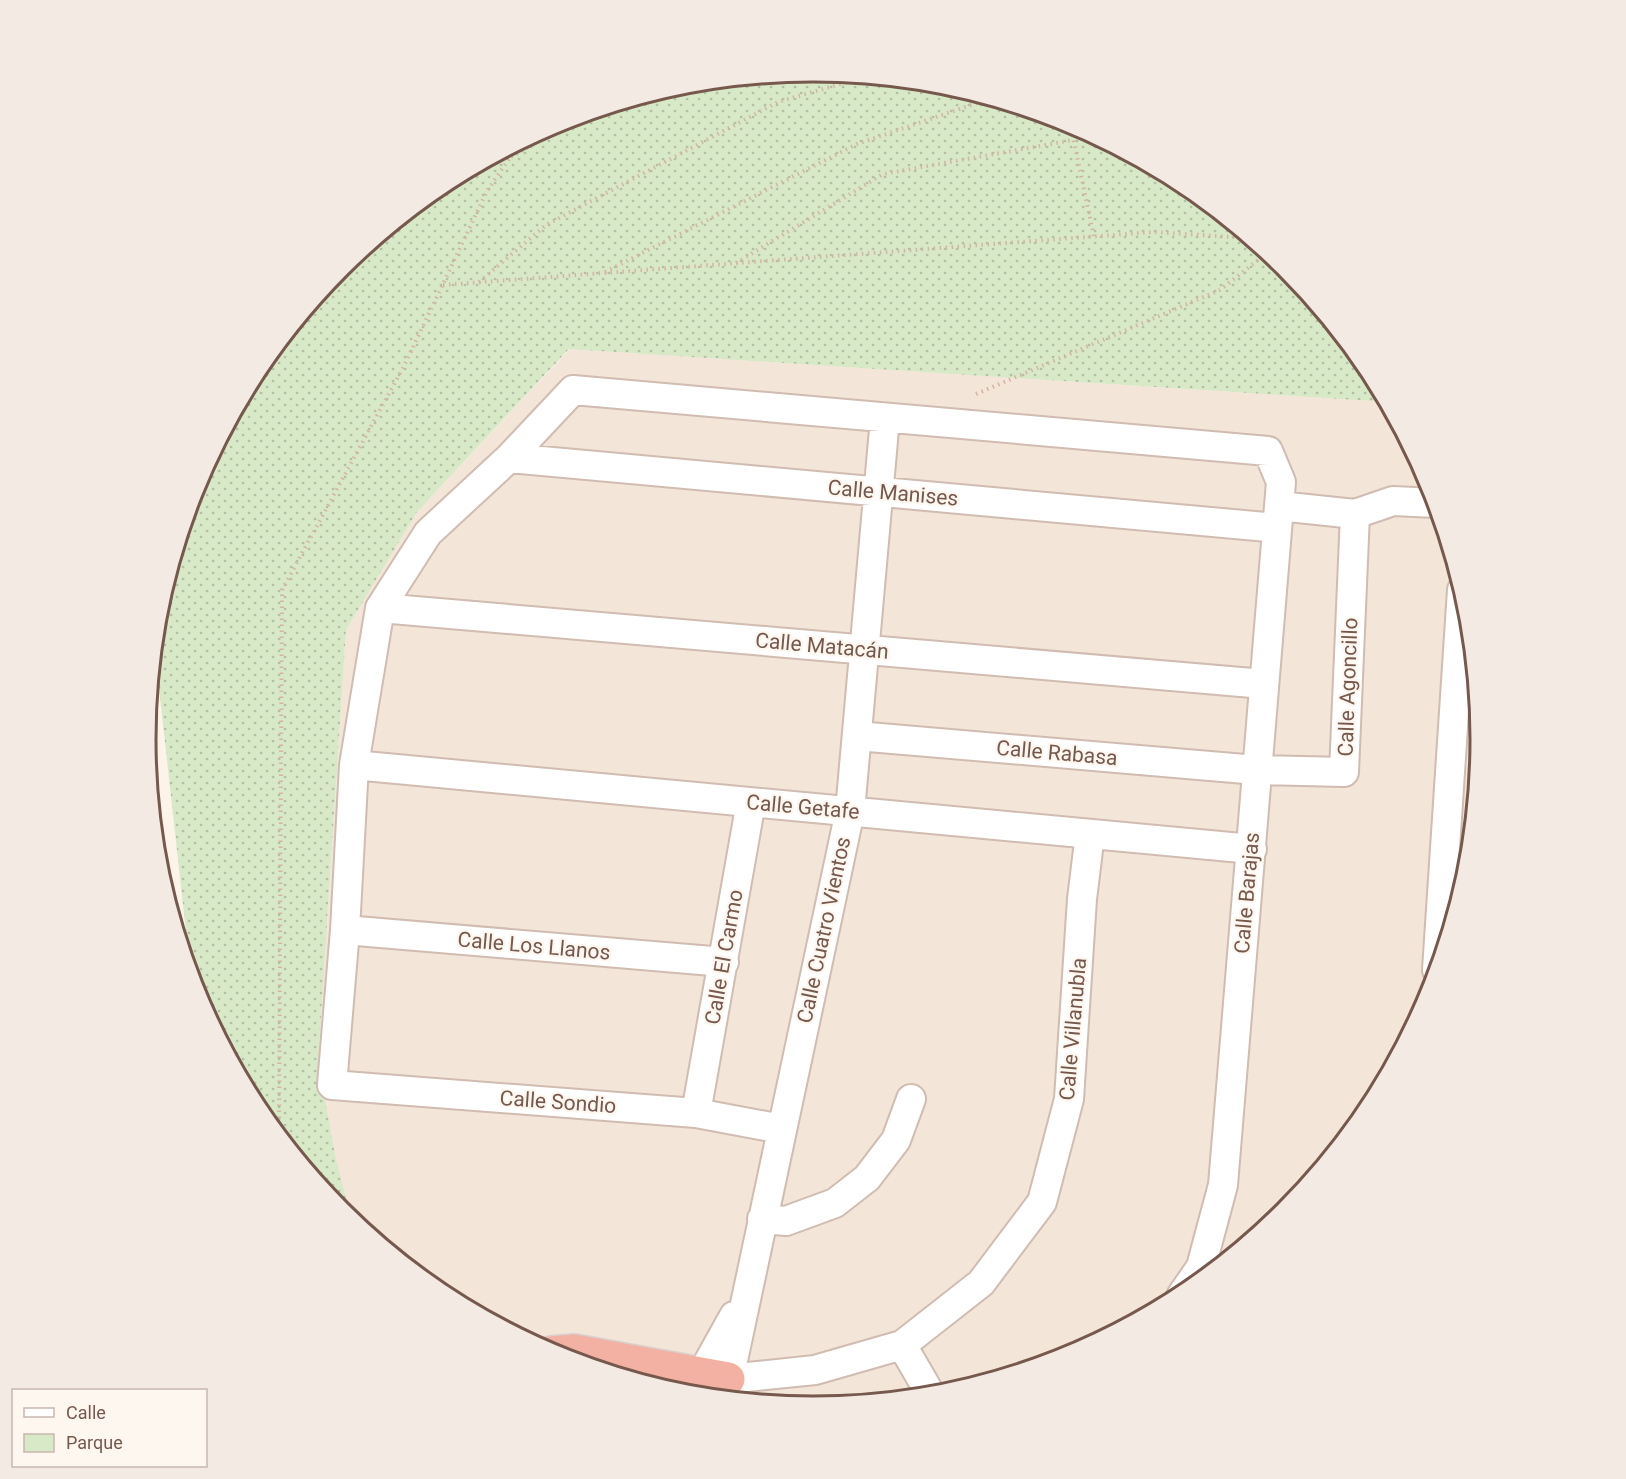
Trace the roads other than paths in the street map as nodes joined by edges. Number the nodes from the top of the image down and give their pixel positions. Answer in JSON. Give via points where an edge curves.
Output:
{"nodes":[{"id":1,"x":885,"y":418,"type":"junction"},
{"id":2,"x":509,"y":458,"type":"junction"},
{"id":3,"x":879,"y":492,"type":"junction"},
{"id":4,"x":1425,"y":503,"type":"edge"},
{"id":5,"x":1279,"y":505,"type":"junction"},
{"id":6,"x":1355,"y":514,"type":"junction"},
{"id":7,"x":380,"y":608,"type":"junction"},
{"id":8,"x":1460,"y":627,"type":"edge"},
{"id":9,"x":864,"y":649,"type":"junction"},
{"id":10,"x":1264,"y":684,"type":"junction"},
{"id":11,"x":856,"y":736,"type":"junction"},
{"id":12,"x":354,"y":765,"type":"junction"},
{"id":13,"x":1257,"y":770,"type":"junction"},
{"id":14,"x":751,"y":802,"type":"junction"},
{"id":15,"x":850,"y":811,"type":"junction"},
{"id":16,"x":1090,"y":834,"type":"junction"},
{"id":17,"x":1252,"y":849,"type":"junction"},
{"id":18,"x":345,"y":930,"type":"junction"},
{"id":19,"x":1439,"y":938,"type":"edge"},
{"id":20,"x":724,"y":962,"type":"junction"},
{"id":21,"x":911,"y":1099,"type":"dead end"},
{"id":22,"x":696,"y":1113,"type":"junction"},
{"id":23,"x":782,"y":1129,"type":"junction"},
{"id":24,"x":762,"y":1219,"type":"junction"},
{"id":25,"x":1210,"y":1263,"type":"edge"},
{"id":26,"x":902,"y":1345,"type":"junction"},
{"id":27,"x":575,"y":1351,"type":"edge"},
{"id":28,"x":926,"y":1386,"type":"edge"},
{"id":29,"x":711,"y":1387,"type":"edge"}],
"edges":[{"from":1,"to":2,"type":"street","via":[[573,390]]},
{"from":1,"to":3,"type":"street","name":"Calle Cuatro Vientos"},
{"from":1,"to":5,"type":"street","via":[[1268,451]]},
{"from":2,"to":3,"type":"street","name":"Calle Manises"},
{"from":2,"to":7,"type":"street","via":[[428,533]]},
{"from":3,"to":5,"type":"street","name":"Calle Manises"},
{"from":3,"to":9,"type":"street","name":"Calle Cuatro Vientos"},
{"from":4,"to":6,"type":"street","via":[[1393,501]]},
{"from":5,"to":6,"type":"street","name":"Calle Manises"},
{"from":5,"to":10,"type":"street","name":"Calle Barajas"},
{"from":6,"to":13,"type":"street","name":"Calle Agoncillo","via":[[1344,772]]},
{"from":7,"to":9,"type":"street","name":"Calle Matacán"},
{"from":7,"to":12,"type":"street"},
{"from":8,"to":19,"type":"street"},
{"from":9,"to":10,"type":"street","name":"Calle Matacán"},
{"from":9,"to":11,"type":"street","name":"Calle Cuatro Vientos"},
{"from":10,"to":13,"type":"street","name":"Calle Barajas"},
{"from":11,"to":13,"type":"street","name":"Calle Rabasa"},
{"from":11,"to":15,"type":"street","name":"Calle Cuatro Vientos"},
{"from":12,"to":14,"type":"street","name":"Calle Getafe"},
{"from":12,"to":18,"type":"street"},
{"from":13,"to":17,"type":"street","name":"Calle Barajas"},
{"from":14,"to":15,"type":"street","name":"Calle Getafe"},
{"from":14,"to":20,"type":"street","name":"Calle El Carmo"},
{"from":15,"to":16,"type":"street","name":"Calle Getafe"},
{"from":15,"to":23,"type":"street","name":"Calle Cuatro Vientos"},
{"from":16,"to":17,"type":"street","name":"Calle Getafe"},
{"from":16,"to":26,"type":"street","name":"Calle Villanubla","via":[[1069,1099],[1042,1202],[981,1283]]},
{"from":17,"to":25,"type":"street","name":"Calle Barajas","via":[[1223,1185]]},
{"from":18,"to":20,"type":"street","name":"Calle Los Llanos"},
{"from":18,"to":22,"type":"street","name":"Calle Sondio","via":[[333,1085]]},
{"from":20,"to":22,"type":"street","name":"Calle El Carmo"},
{"from":21,"to":24,"type":"street","via":[[896,1140],[867,1178],[835,1203],[786,1221]]},
{"from":22,"to":23,"type":"street","name":"Calle Sondio"},
{"from":23,"to":24,"type":"street","name":"Calle Cuatro Vientos"},
{"from":24,"to":29,"type":"street","name":"Calle Cuatro Vientos","via":[[747,1294]]},
{"from":26,"to":28,"type":"street"},
{"from":26,"to":29,"type":"street","name":"Calle Villanubla","via":[[815,1370]]},
{"from":27,"to":29,"type":"highway"}]}
